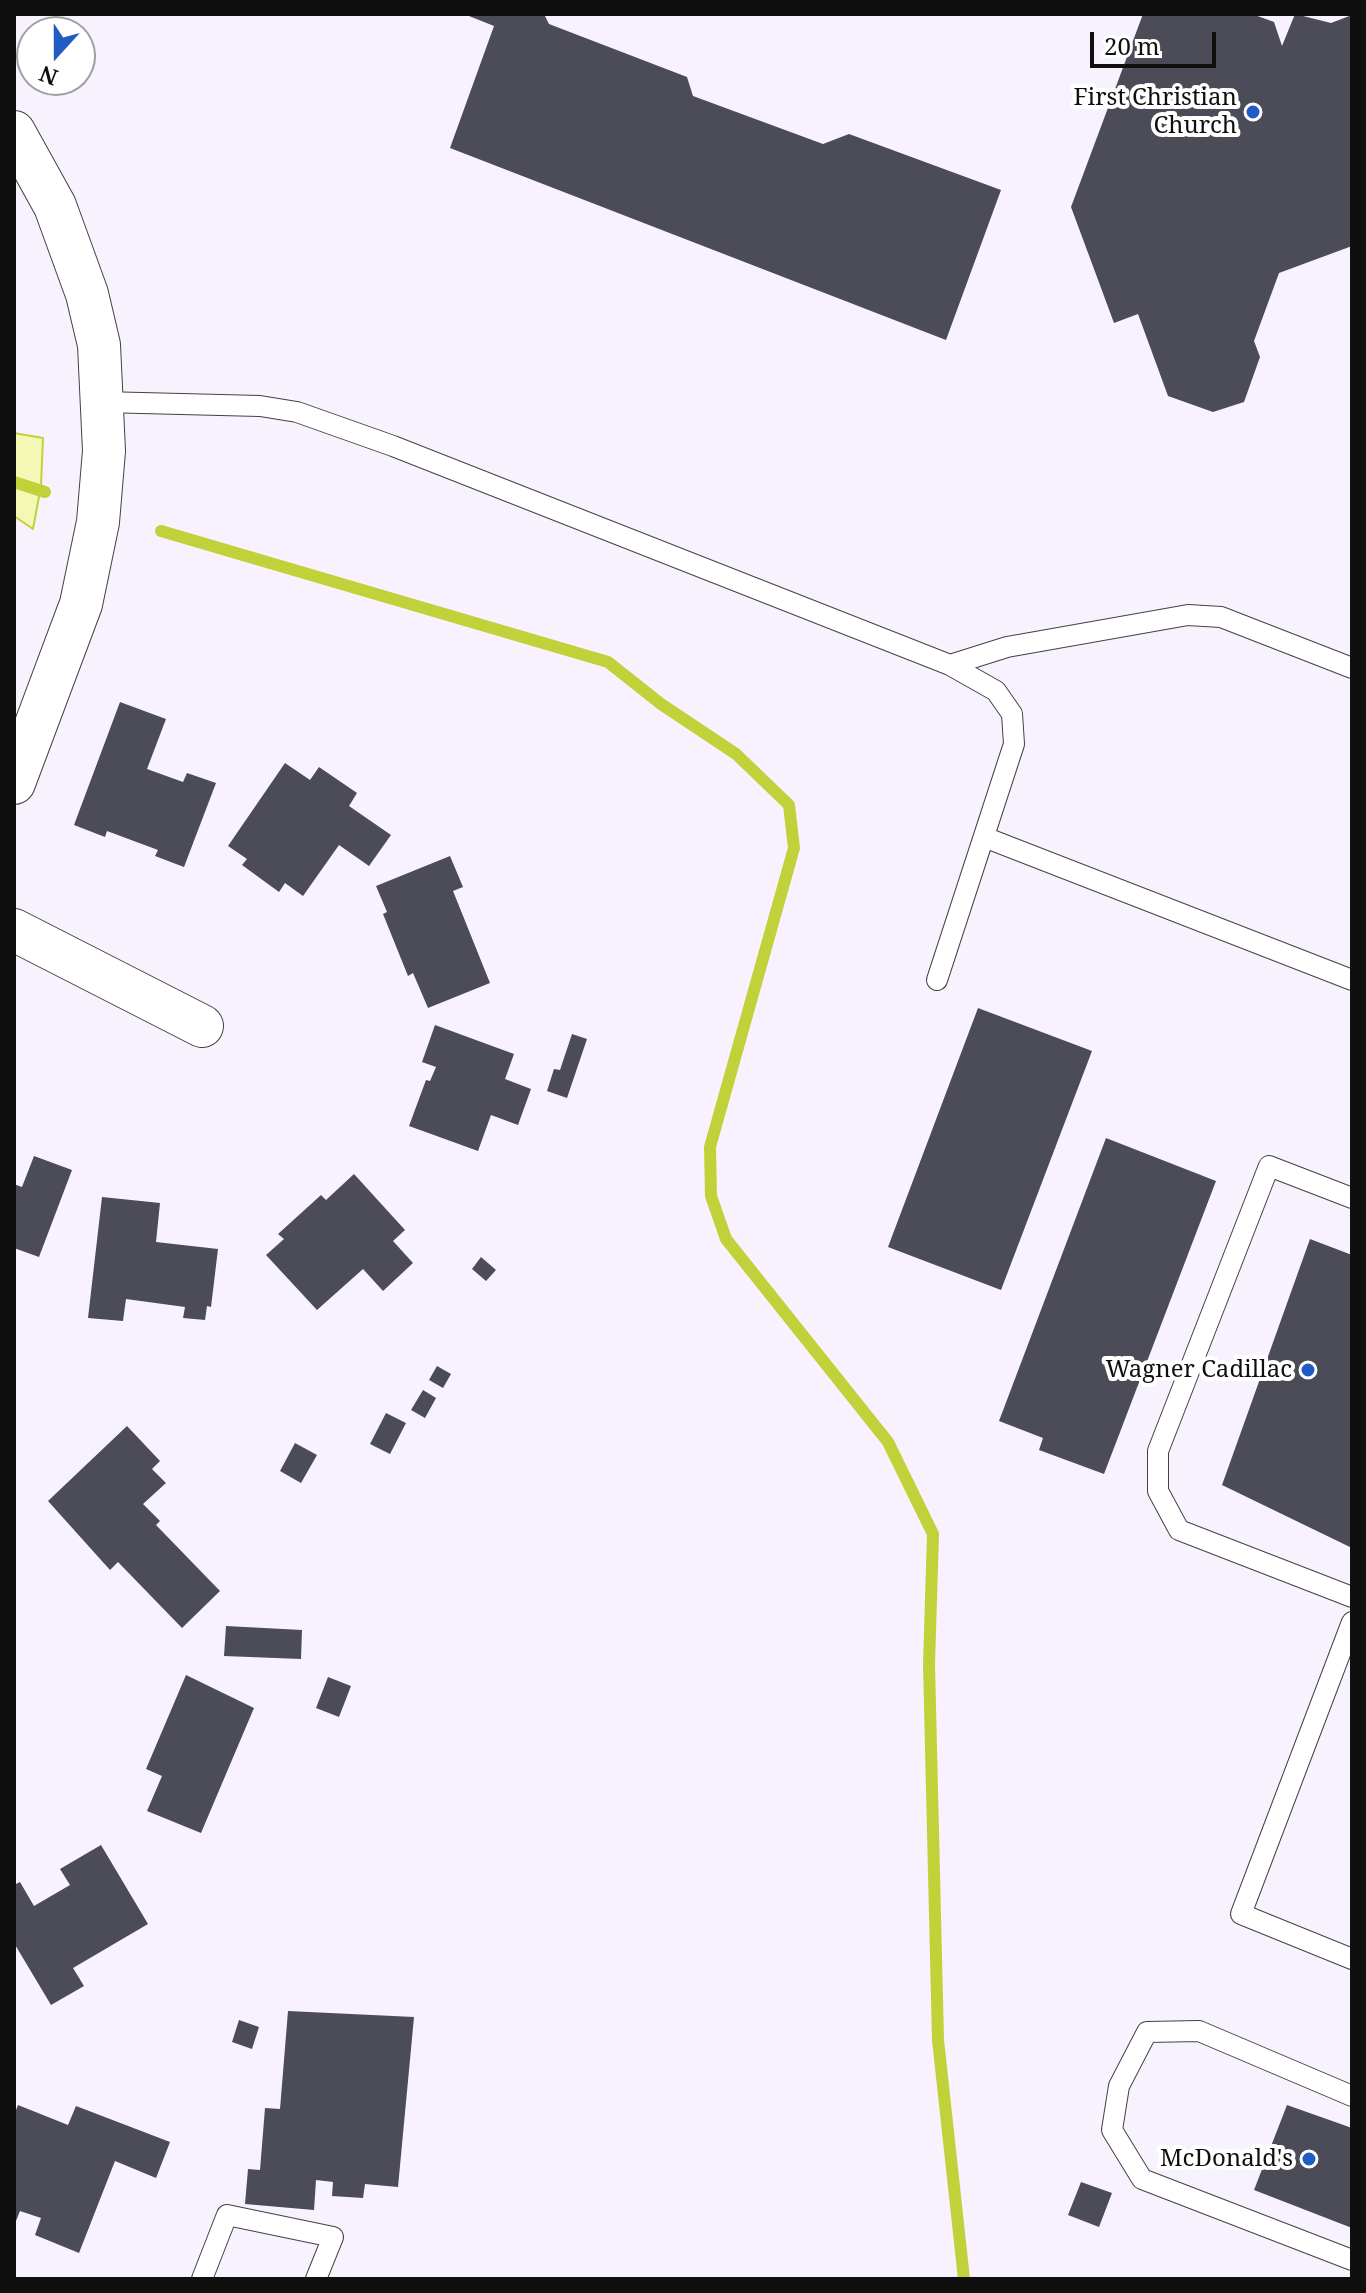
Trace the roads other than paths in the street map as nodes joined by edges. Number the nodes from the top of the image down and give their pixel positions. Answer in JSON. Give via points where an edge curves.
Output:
{"nodes":[{"id":1,"x":14,"y":132,"type":"edge"},
{"id":2,"x":102,"y":402,"type":"junction"},
{"id":3,"x":950,"y":665,"type":"junction"},
{"id":4,"x":1352,"y":668,"type":"edge"},
{"id":5,"x":14,"y":783,"type":"edge"},
{"id":6,"x":984,"y":837,"type":"junction"},
{"id":7,"x":14,"y":930,"type":"edge"},
{"id":8,"x":937,"y":980,"type":"dead end"},
{"id":9,"x":1352,"y":980,"type":"edge"},
{"id":10,"x":202,"y":1026,"type":"dead end"},
{"id":11,"x":1352,"y":1198,"type":"edge"},
{"id":12,"x":1352,"y":1597,"type":"edge"},
{"id":13,"x":1352,"y":1622,"type":"edge"},
{"id":14,"x":1352,"y":1959,"type":"edge"},
{"id":15,"x":1352,"y":2096,"type":"edge"},
{"id":16,"x":1352,"y":2260,"type":"edge"},
{"id":17,"x":202,"y":2279,"type":"edge"},
{"id":18,"x":316,"y":2279,"type":"edge"}],
"edges":[{"from":1,"to":2,"type":"street","via":[[71,243],[99,345]]},
{"from":2,"to":3,"type":"lane","via":[[260,406],[297,412]]},
{"from":2,"to":5,"type":"street","via":[[102,478],[88,578]]},
{"from":3,"to":4,"type":"lane","via":[[1007,647],[1188,615],[1221,617]]},
{"from":3,"to":6,"type":"lane","via":[[996,691],[1012,714],[1014,744]]},
{"from":6,"to":8,"type":"lane"},
{"from":6,"to":9,"type":"lane"},
{"from":7,"to":10,"type":"street"},
{"from":11,"to":12,"type":"lane","via":[[1269,1166],[1158,1451],[1158,1491],[1179,1530]]},
{"from":13,"to":14,"type":"lane","via":[[1241,1914]]},
{"from":15,"to":16,"type":"lane","via":[[1199,2031],[1147,2032],[1119,2086],[1112,2130],[1142,2179]]},
{"from":17,"to":18,"type":"lane","via":[[227,2215],[333,2237]]}]}
